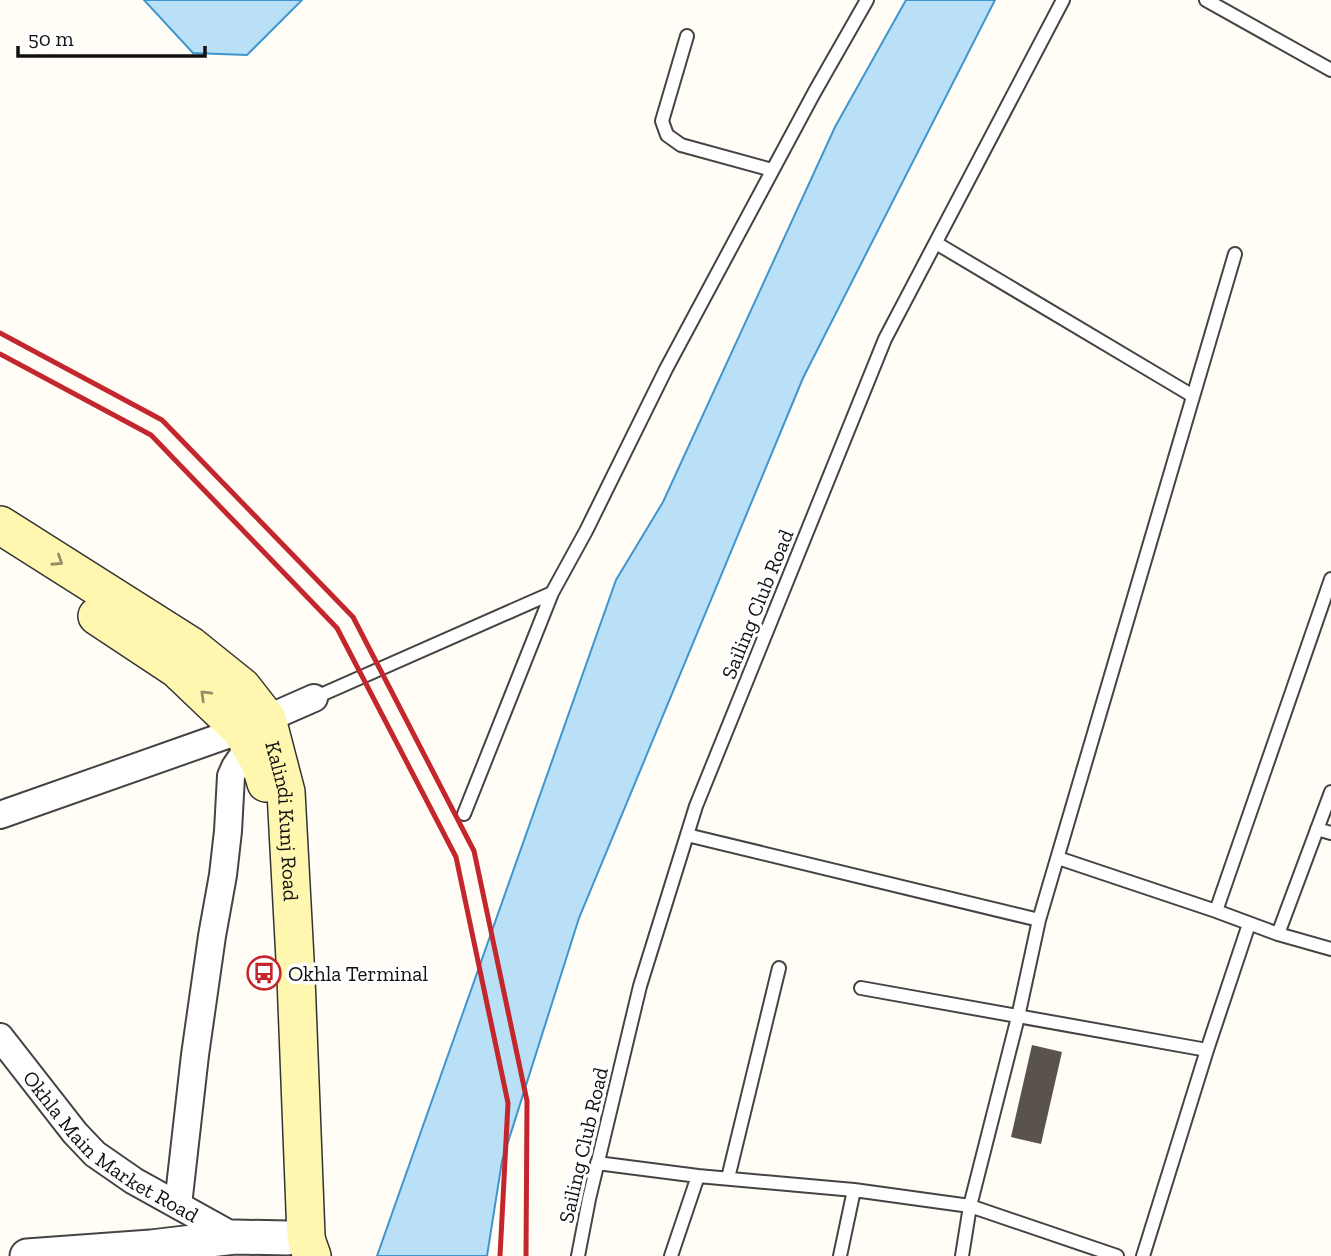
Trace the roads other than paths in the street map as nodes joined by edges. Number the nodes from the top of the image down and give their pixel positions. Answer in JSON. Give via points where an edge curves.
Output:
{"nodes":[{"id":1,"x":867,"y":0,"type":"edge"},
{"id":2,"x":1063,"y":0,"type":"edge"},
{"id":3,"x":1206,"y":0,"type":"edge"},
{"id":4,"x":687,"y":36,"type":"dead end"},
{"id":5,"x":1331,"y":70,"type":"edge"},
{"id":6,"x":772,"y":170,"type":"junction"},
{"id":7,"x":936,"y":243,"type":"junction"},
{"id":8,"x":1236,"y":254,"type":"dead end"},
{"id":9,"x":1193,"y":396,"type":"junction"},
{"id":10,"x":0,"y":525,"type":"edge"},
{"id":11,"x":0,"y":553,"type":"edge"},
{"id":12,"x":1331,"y":579,"type":"edge"},
{"id":13,"x":552,"y":593,"type":"junction"},
{"id":14,"x":314,"y":698,"type":"joint"},
{"id":15,"x":252,"y":731,"type":"junction"},
{"id":16,"x":1331,"y":792,"type":"edge"},
{"id":17,"x":464,"y":814,"type":"dead end"},
{"id":18,"x":0,"y":815,"type":"edge"},
{"id":19,"x":1317,"y":829,"type":"junction"},
{"id":20,"x":1331,"y":833,"type":"edge"},
{"id":21,"x":687,"y":835,"type":"junction"},
{"id":22,"x":1058,"y":858,"type":"junction"},
{"id":23,"x":1216,"y":911,"type":"junction"},
{"id":24,"x":1038,"y":920,"type":"junction"},
{"id":25,"x":1249,"y":924,"type":"junction"},
{"id":26,"x":1278,"y":934,"type":"junction"},
{"id":27,"x":1331,"y":948,"type":"edge"},
{"id":28,"x":779,"y":968,"type":"dead end"},
{"id":29,"x":861,"y":988,"type":"dead end"},
{"id":30,"x":1018,"y":1017,"type":"junction"},
{"id":31,"x":0,"y":1037,"type":"edge"},
{"id":32,"x":1207,"y":1050,"type":"junction"},
{"id":33,"x":597,"y":1163,"type":"junction"},
{"id":34,"x":698,"y":1176,"type":"junction"},
{"id":35,"x":728,"y":1178,"type":"junction"},
{"id":36,"x":854,"y":1190,"type":"junction"},
{"id":37,"x":178,"y":1205,"type":"junction"},
{"id":38,"x":970,"y":1206,"type":"junction"},
{"id":39,"x":235,"y":1237,"type":"junction"},
{"id":40,"x":296,"y":1250,"type":"edge"},
{"id":41,"x":96,"y":1253,"type":"edge"},
{"id":42,"x":27,"y":1256,"type":"edge"},
{"id":43,"x":578,"y":1256,"type":"edge"},
{"id":44,"x":671,"y":1256,"type":"edge"},
{"id":45,"x":840,"y":1256,"type":"edge"},
{"id":46,"x":962,"y":1256,"type":"edge"},
{"id":47,"x":1117,"y":1256,"type":"edge"},
{"id":48,"x":1143,"y":1256,"type":"edge"}],
"edges":[{"from":1,"to":6,"type":"lane"},
{"from":2,"to":7,"type":"lane","name":"Sailing Club Road"},
{"from":3,"to":5,"type":"lane"},
{"from":4,"to":6,"type":"lane","via":[[663,121],[667,135],[681,145]]},
{"from":6,"to":13,"type":"lane"},
{"from":7,"to":9,"type":"lane"},
{"from":7,"to":21,"type":"lane","name":"Sailing Club Road","via":[[885,339]]},
{"from":8,"to":9,"type":"lane"},
{"from":9,"to":22,"type":"lane"},
{"from":10,"to":15,"type":"main road","name":"Kalindi Kunj Road","one_way":true,"via":[[191,646],[242,687]]},
{"from":15,"to":11,"type":"main road","name":"Kalindi Kunj Road","one_way":true,"via":[[177,669]]},
{"from":12,"to":23,"type":"lane"},
{"from":13,"to":14,"type":"lane"},
{"from":13,"to":17,"type":"lane"},
{"from":14,"to":15,"type":"street"},
{"from":15,"to":18,"type":"street"},
{"from":15,"to":37,"type":"street","via":[[231,776],[223,875]]},
{"from":15,"to":40,"type":"main road","name":"Kalindi Kunj Road","via":[[286,792],[307,1242]]},
{"from":16,"to":19,"type":"lane"},
{"from":19,"to":20,"type":"lane"},
{"from":19,"to":26,"type":"lane"},
{"from":21,"to":24,"type":"lane"},
{"from":21,"to":33,"type":"lane","name":"Sailing Club Road","via":[[640,986]]},
{"from":22,"to":23,"type":"lane"},
{"from":22,"to":24,"type":"lane"},
{"from":23,"to":25,"type":"lane"},
{"from":24,"to":30,"type":"lane"},
{"from":25,"to":26,"type":"lane"},
{"from":25,"to":32,"type":"lane"},
{"from":26,"to":27,"type":"lane"},
{"from":28,"to":35,"type":"lane"},
{"from":29,"to":30,"type":"lane"},
{"from":30,"to":32,"type":"lane"},
{"from":30,"to":38,"type":"lane"},
{"from":31,"to":37,"type":"street","name":"Okhla Main Market Road","via":[[95,1154]]},
{"from":32,"to":48,"type":"lane"},
{"from":33,"to":34,"type":"lane"},
{"from":33,"to":43,"type":"lane","name":"Sailing Club Road"},
{"from":34,"to":35,"type":"lane"},
{"from":34,"to":44,"type":"lane"},
{"from":35,"to":36,"type":"lane"},
{"from":36,"to":38,"type":"lane"},
{"from":36,"to":45,"type":"lane"},
{"from":37,"to":39,"type":"street","name":"Okhla Main Market Road"},
{"from":38,"to":46,"type":"lane"},
{"from":38,"to":47,"type":"lane"},
{"from":39,"to":40,"type":"street"},
{"from":39,"to":41,"type":"street"},
{"from":41,"to":42,"type":"street"}]}
